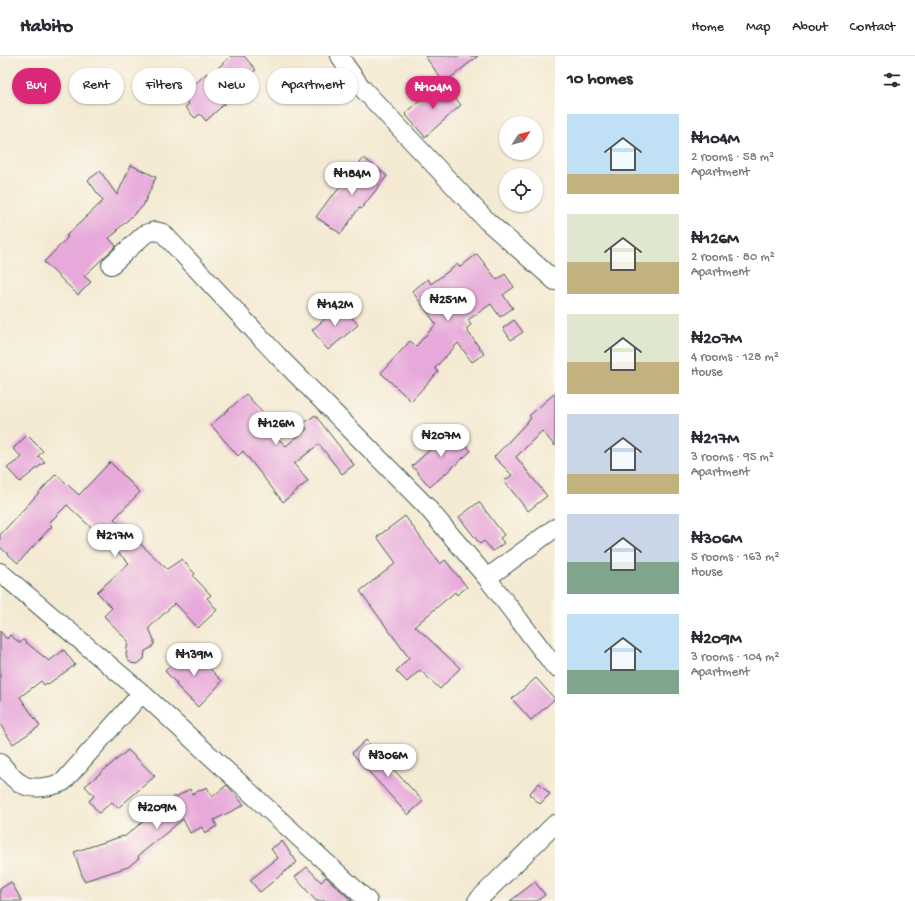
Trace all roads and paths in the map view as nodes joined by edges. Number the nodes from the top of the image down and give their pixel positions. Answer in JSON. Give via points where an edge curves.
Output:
{"nodes":[{"id":1,"x":340,"y":56,"type":"edge"},
{"id":2,"x":111,"y":265,"type":"dead end"},
{"id":3,"x":555,"y":280,"type":"edge"},
{"id":4,"x":555,"y":528,"type":"edge"},
{"id":5,"x":0,"y":572,"type":"edge"},
{"id":6,"x":487,"y":578,"type":"junction"},
{"id":7,"x":555,"y":667,"type":"edge"},
{"id":8,"x":142,"y":693,"type":"junction"},
{"id":9,"x":0,"y":763,"type":"edge"},
{"id":10,"x":555,"y":824,"type":"edge"},
{"id":11,"x":368,"y":901,"type":"edge"},
{"id":12,"x":477,"y":901,"type":"edge"}],
"edges":[{"from":1,"to":3,"type":"street","via":[[361,87],[487,221]]},
{"from":2,"to":6,"type":"street","via":[[145,234],[155,231],[163,233],[278,356],[426,506]]},
{"from":4,"to":6,"type":"street"},
{"from":5,"to":8,"type":"street"},
{"from":6,"to":7,"type":"street"},
{"from":8,"to":9,"type":"street","via":[[63,782],[54,786],[24,786]]},
{"from":8,"to":11,"type":"street"},
{"from":10,"to":12,"type":"street"}]}
